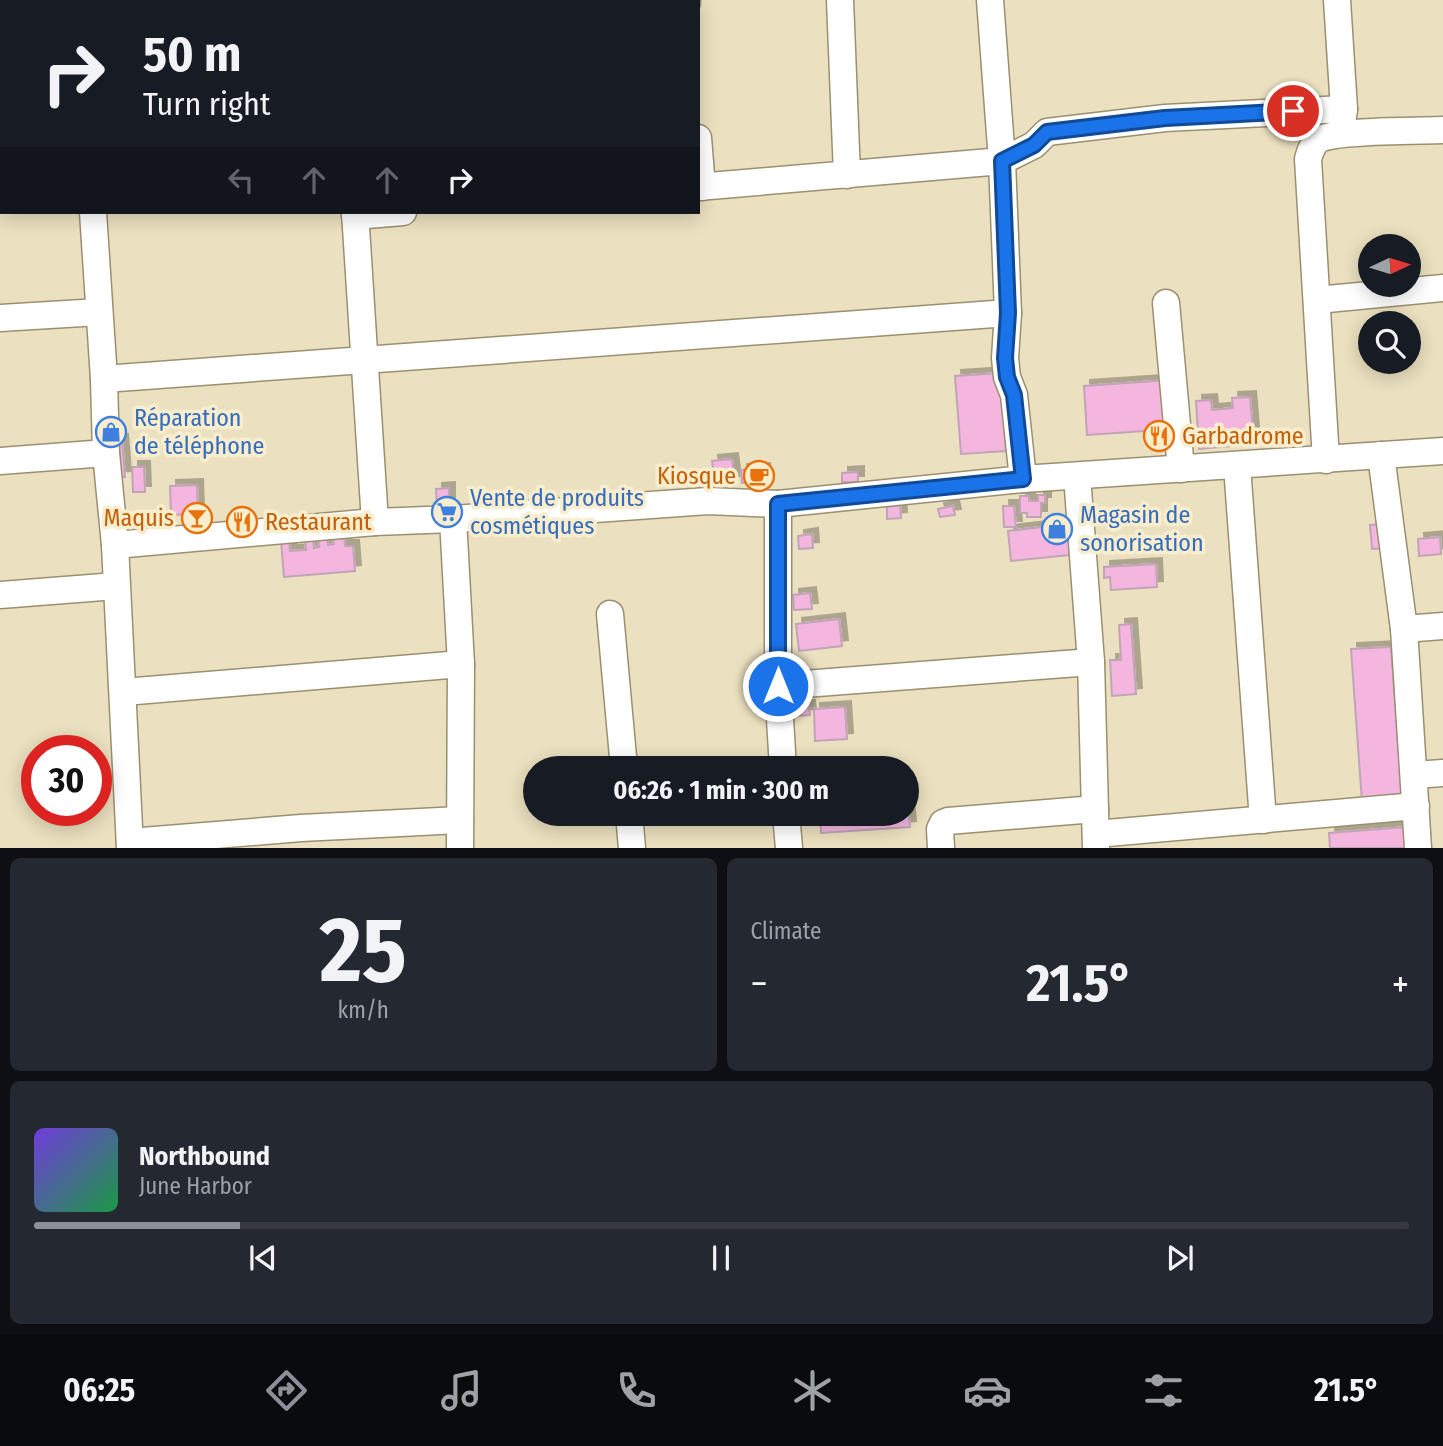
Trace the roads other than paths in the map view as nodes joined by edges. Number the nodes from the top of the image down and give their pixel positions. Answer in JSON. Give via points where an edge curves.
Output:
{"nodes":[{"id":1,"x":840,"y":0,"type":"edge"},
{"id":2,"x":990,"y":0,"type":"edge"},
{"id":3,"x":1337,"y":0,"type":"edge"},
{"id":4,"x":1344,"y":109,"type":"junction"},
{"id":5,"x":1443,"y":130,"type":"edge"},
{"id":6,"x":1340,"y":135,"type":"junction"},
{"id":7,"x":1002,"y":161,"type":"junction"},
{"id":8,"x":847,"y":174,"type":"junction"},
{"id":9,"x":700,"y":187,"type":"edge"},
{"id":10,"x":93,"y":214,"type":"edge"},
{"id":11,"x":355,"y":214,"type":"edge"},
{"id":12,"x":1443,"y":288,"type":"edge"},
{"id":13,"x":1317,"y":300,"type":"junction"},
{"id":14,"x":1166,"y":303,"type":"dead end"},
{"id":15,"x":99,"y":312,"type":"junction"},
{"id":16,"x":1008,"y":313,"type":"junction"},
{"id":17,"x":0,"y":318,"type":"edge"},
{"id":18,"x":365,"y":360,"type":"junction"},
{"id":19,"x":104,"y":379,"type":"junction"},
{"id":20,"x":1443,"y":451,"type":"edge"},
{"id":21,"x":106,"y":453,"type":"junction"},
{"id":22,"x":1381,"y":455,"type":"junction"},
{"id":23,"x":1326,"y":460,"type":"junction"},
{"id":24,"x":0,"y":461,"type":"edge"},
{"id":25,"x":1237,"y":466,"type":"junction"},
{"id":26,"x":1181,"y":469,"type":"junction"},
{"id":27,"x":1077,"y":476,"type":"junction"},
{"id":28,"x":1023,"y":479,"type":"junction"},
{"id":29,"x":778,"y":504,"type":"junction"},
{"id":30,"x":453,"y":519,"type":"junction"},
{"id":31,"x":375,"y":522,"type":"junction"},
{"id":32,"x":115,"y":545,"type":"junction"},
{"id":33,"x":116,"y":586,"type":"junction"},
{"id":34,"x":0,"y":595,"type":"edge"},
{"id":35,"x":610,"y":614,"type":"dead end"},
{"id":36,"x":1443,"y":626,"type":"edge"},
{"id":37,"x":1404,"y":629,"type":"junction"},
{"id":38,"x":1091,"y":662,"type":"junction"},
{"id":39,"x":461,"y":664,"type":"junction"},
{"id":40,"x":778,"y":686,"type":"junction"},
{"id":41,"x":124,"y":692,"type":"junction"},
{"id":42,"x":623,"y":756,"type":"edge"},
{"id":43,"x":782,"y":756,"type":"edge"},
{"id":44,"x":1443,"y":773,"type":"edge"},
{"id":45,"x":1415,"y":775,"type":"junction"},
{"id":46,"x":1416,"y":806,"type":"junction"},
{"id":47,"x":460,"y":820,"type":"junction"},
{"id":48,"x":1263,"y":820,"type":"junction"},
{"id":49,"x":630,"y":826,"type":"edge"},
{"id":50,"x":787,"y":826,"type":"edge"},
{"id":51,"x":1096,"y":830,"type":"edge"},
{"id":52,"x":302,"y":838,"type":"edge"},
{"id":53,"x":130,"y":845,"type":"edge"},
{"id":54,"x":460,"y":848,"type":"edge"},
{"id":55,"x":632,"y":848,"type":"edge"},
{"id":56,"x":789,"y":848,"type":"edge"},
{"id":57,"x":940,"y":848,"type":"edge"},
{"id":58,"x":1418,"y":848,"type":"edge"}],
"edges":[{"from":1,"to":8,"type":"street"},
{"from":2,"to":7,"type":"street"},
{"from":3,"to":4,"type":"street"},
{"from":4,"to":6,"type":"street"},
{"from":4,"to":7,"type":"street","via":[[1165,118],[1047,132],[1034,145]]},
{"from":5,"to":6,"type":"street"},
{"from":6,"to":13,"type":"street","via":[[1318,140],[1308,159]]},
{"from":7,"to":8,"type":"street"},
{"from":7,"to":16,"type":"street"},
{"from":8,"to":9,"type":"street"},
{"from":10,"to":15,"type":"street"},
{"from":11,"to":18,"type":"street"},
{"from":12,"to":13,"type":"street"},
{"from":13,"to":23,"type":"street"},
{"from":14,"to":26,"type":"street"},
{"from":15,"to":17,"type":"street"},
{"from":15,"to":19,"type":"street"},
{"from":16,"to":18,"type":"street"},
{"from":16,"to":28,"type":"street","via":[[1005,358]]},
{"from":18,"to":19,"type":"street"},
{"from":18,"to":31,"type":"street"},
{"from":19,"to":21,"type":"street"},
{"from":20,"to":22,"type":"street"},
{"from":21,"to":24,"type":"street"},
{"from":21,"to":32,"type":"street"},
{"from":22,"to":23,"type":"street"},
{"from":22,"to":37,"type":"street"},
{"from":23,"to":25,"type":"street"},
{"from":25,"to":26,"type":"street"},
{"from":25,"to":48,"type":"street"},
{"from":26,"to":27,"type":"street"},
{"from":27,"to":28,"type":"street"},
{"from":27,"to":38,"type":"street"},
{"from":28,"to":29,"type":"street"},
{"from":29,"to":30,"type":"street","via":[[708,501]]},
{"from":29,"to":40,"type":"street"},
{"from":30,"to":31,"type":"street"},
{"from":30,"to":39,"type":"street"},
{"from":31,"to":32,"type":"street"},
{"from":32,"to":33,"type":"street"},
{"from":33,"to":34,"type":"street"},
{"from":33,"to":41,"type":"street"},
{"from":35,"to":42,"type":"street"},
{"from":36,"to":37,"type":"street"},
{"from":37,"to":45,"type":"street"},
{"from":38,"to":40,"type":"street"},
{"from":38,"to":51,"type":"street"},
{"from":39,"to":41,"type":"street"},
{"from":39,"to":47,"type":"street"},
{"from":40,"to":43,"type":"street"},
{"from":41,"to":53,"type":"street"},
{"from":44,"to":45,"type":"street"},
{"from":45,"to":46,"type":"street"},
{"from":46,"to":48,"type":"street"},
{"from":46,"to":58,"type":"street"},
{"from":47,"to":52,"type":"street"},
{"from":47,"to":54,"type":"street"},
{"from":48,"to":51,"type":"street"},
{"from":49,"to":55,"type":"street"},
{"from":50,"to":56,"type":"street"},
{"from":51,"to":57,"type":"street","via":[[948,821],[940,829]]},
{"from":52,"to":53,"type":"street"}]}
